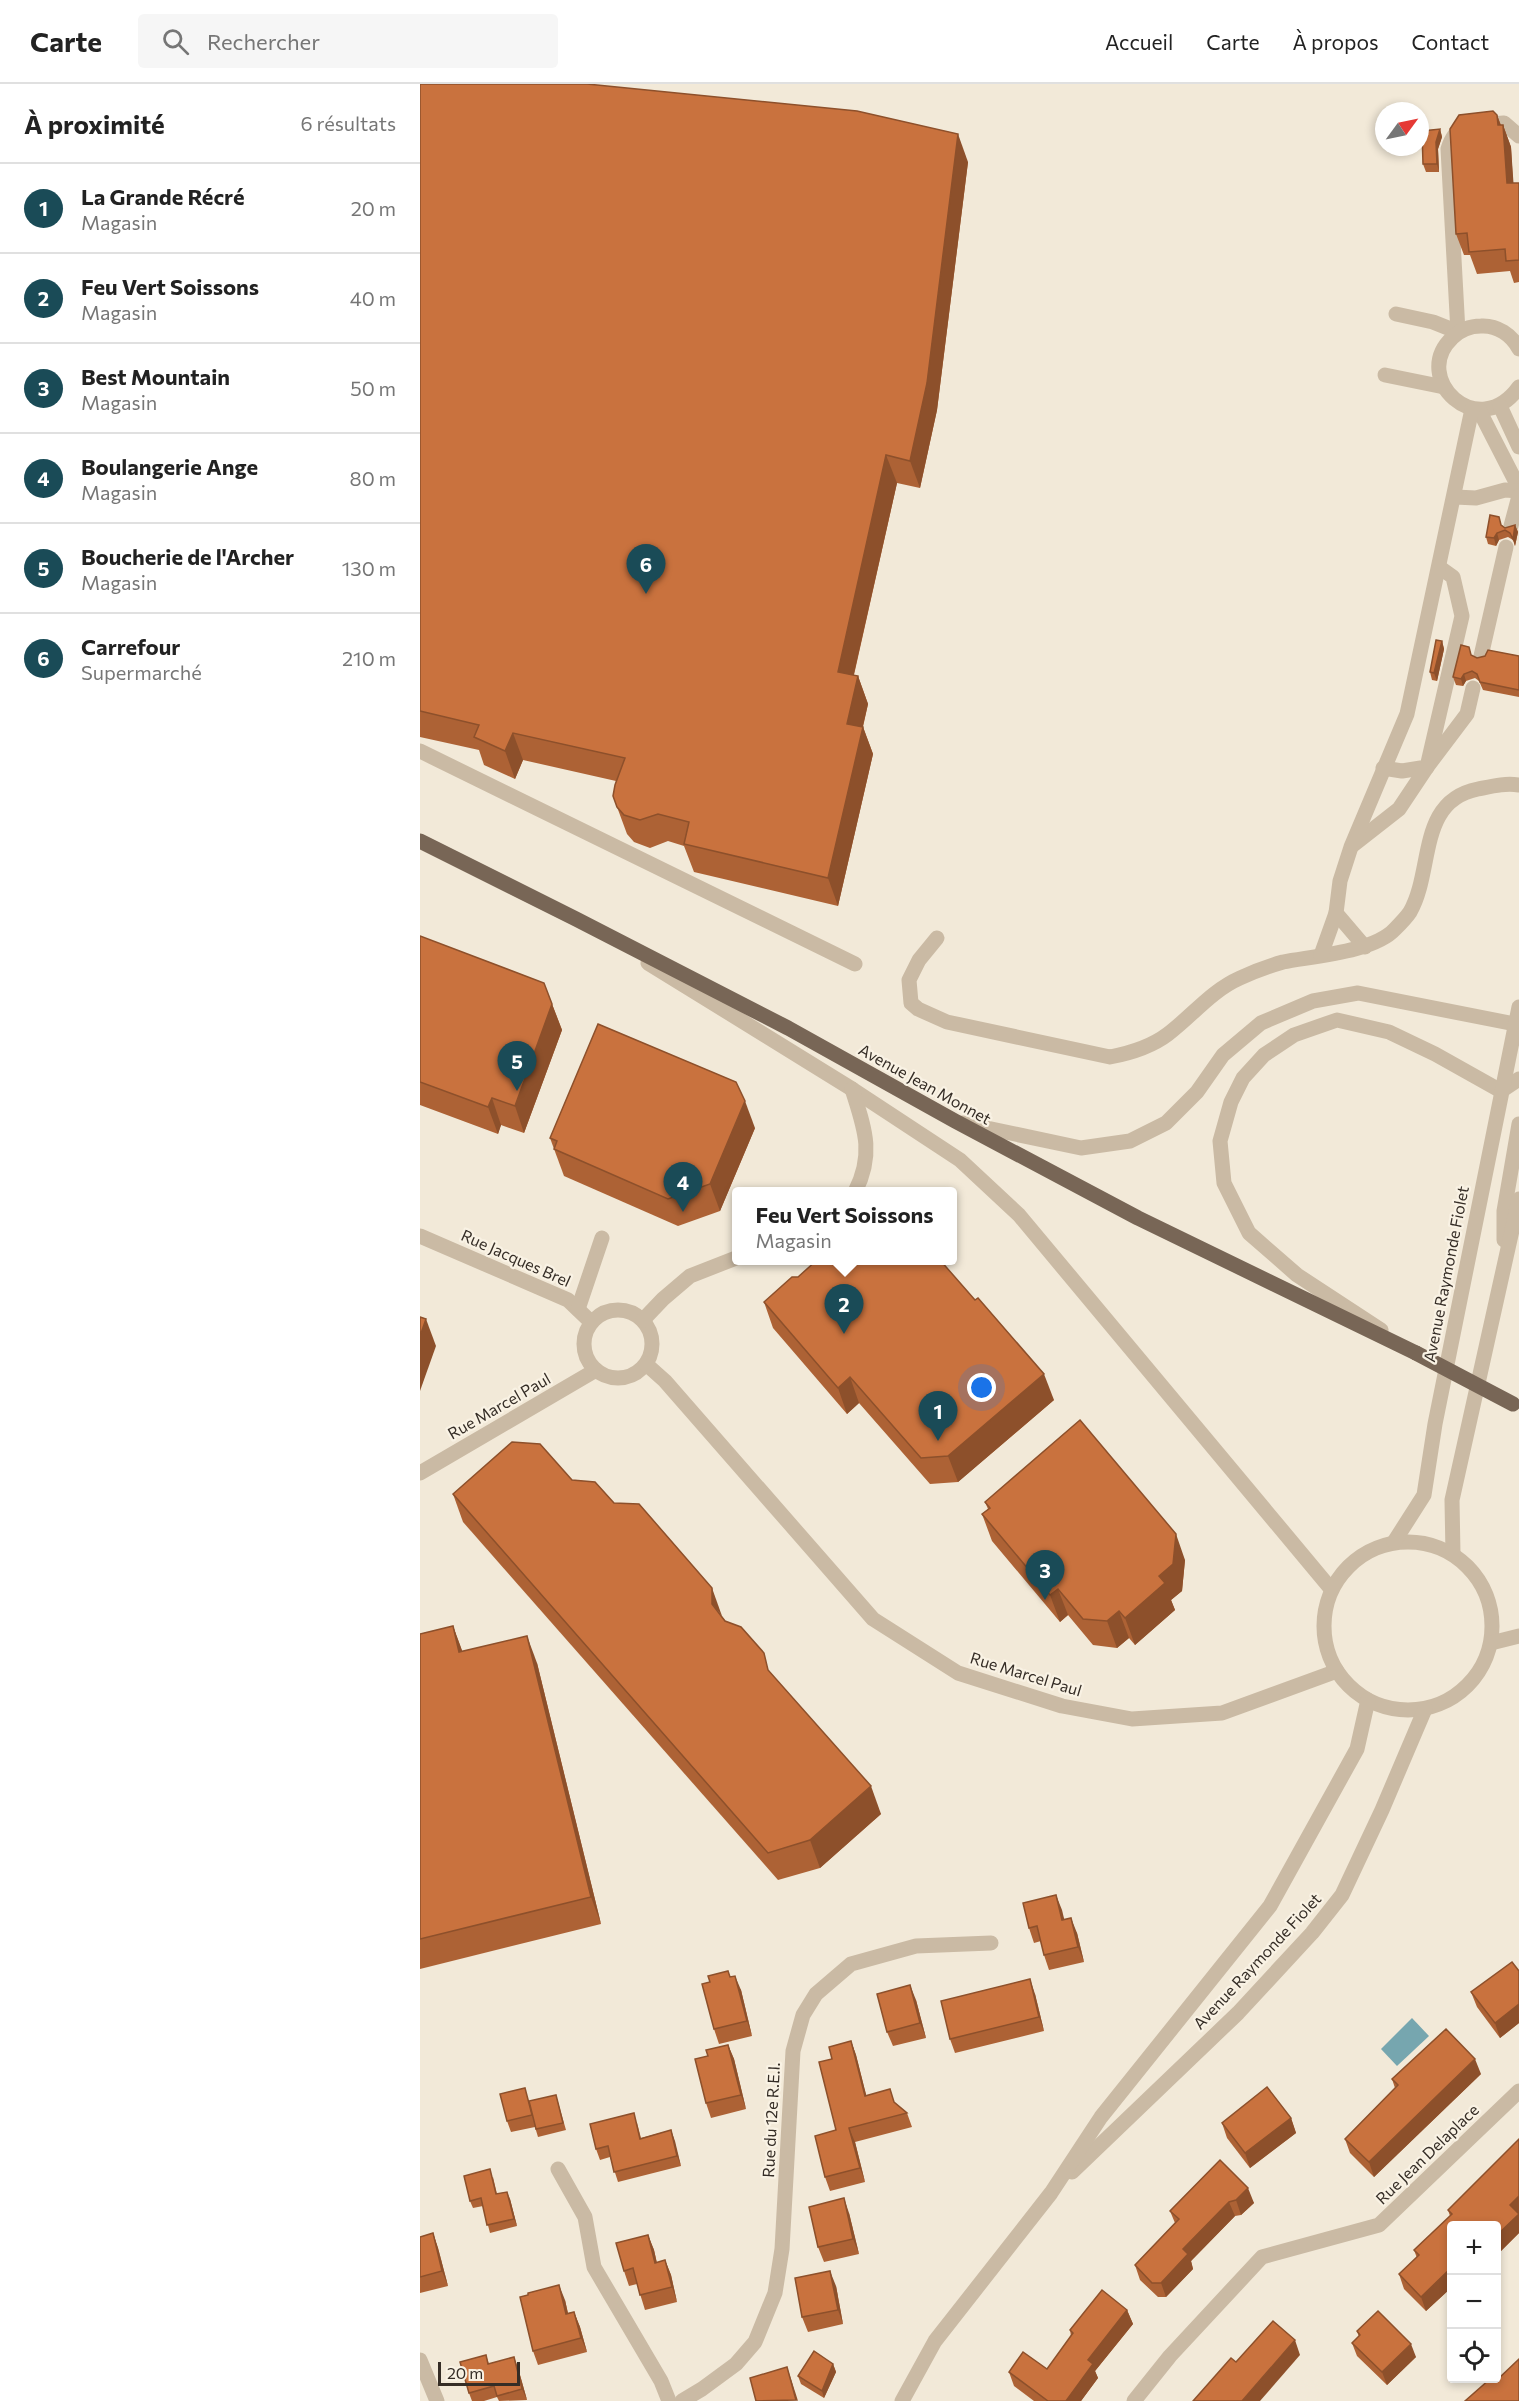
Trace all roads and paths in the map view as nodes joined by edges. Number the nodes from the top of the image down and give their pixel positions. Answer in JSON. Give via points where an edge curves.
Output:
{"nodes":[{"id":1,"x":1519,"y":136,"type":"edge"},
{"id":2,"x":1396,"y":315,"type":"dead end"},
{"id":3,"x":1458,"y":332,"type":"junction"},
{"id":4,"x":1518,"y":346,"type":"edge"},
{"id":5,"x":1385,"y":375,"type":"dead end"},
{"id":6,"x":1444,"y":387,"type":"junction"},
{"id":7,"x":1519,"y":388,"type":"edge"},
{"id":8,"x":1500,"y":406,"type":"junction"},
{"id":9,"x":1476,"y":409,"type":"junction"},
{"id":10,"x":1519,"y":447,"type":"edge"},
{"id":11,"x":1519,"y":490,"type":"edge"},
{"id":12,"x":1519,"y":496,"type":"edge"},
{"id":13,"x":1455,"y":497,"type":"junction"},
{"id":14,"x":1511,"y":526,"type":"edge"},
{"id":15,"x":1506,"y":548,"type":"dead end"},
{"id":16,"x":1439,"y":567,"type":"junction"},
{"id":17,"x":1481,"y":656,"type":"edge"},
{"id":18,"x":1473,"y":688,"type":"dead end"},
{"id":19,"x":420,"y":752,"type":"edge"},
{"id":20,"x":1427,"y":767,"type":"junction"},
{"id":21,"x":1383,"y":768,"type":"junction"},
{"id":22,"x":1519,"y":785,"type":"edge"},
{"id":23,"x":420,"y":841,"type":"edge"},
{"id":24,"x":1351,"y":847,"type":"junction"},
{"id":25,"x":1336,"y":913,"type":"junction"},
{"id":26,"x":576,"y":919,"type":"junction"},
{"id":27,"x":937,"y":938,"type":"dead end"},
{"id":28,"x":1365,"y":947,"type":"junction"},
{"id":29,"x":1321,"y":955,"type":"junction"},
{"id":30,"x":855,"y":964,"type":"dead end"},
{"id":31,"x":1519,"y":1007,"type":"edge"},
{"id":32,"x":1517,"y":1031,"type":"edge"},
{"id":33,"x":1519,"y":1079,"type":"edge"},
{"id":34,"x":852,"y":1089,"type":"junction"},
{"id":35,"x":1501,"y":1091,"type":"junction"},
{"id":36,"x":955,"y":1121,"type":"junction"},
{"id":37,"x":1519,"y":1124,"type":"edge"},
{"id":38,"x":857,"y":1187,"type":"edge"},
{"id":39,"x":1519,"y":1199,"type":"edge"},
{"id":40,"x":420,"y":1236,"type":"edge"},
{"id":41,"x":602,"y":1238,"type":"dead end"},
{"id":42,"x":732,"y":1260,"type":"edge"},
{"id":43,"x":1504,"y":1269,"type":"junction"},
{"id":44,"x":578,"y":1309,"type":"junction"},
{"id":45,"x":643,"y":1320,"type":"junction"},
{"id":46,"x":591,"y":1322,"type":"junction"},
{"id":47,"x":1416,"y":1353,"type":"junction"},
{"id":48,"x":646,"y":1364,"type":"junction"},
{"id":49,"x":596,"y":1370,"type":"junction"},
{"id":50,"x":1516,"y":1406,"type":"edge"},
{"id":51,"x":420,"y":1473,"type":"edge"},
{"id":52,"x":1394,"y":1542,"type":"junction"},
{"id":53,"x":1453,"y":1554,"type":"junction"},
{"id":54,"x":1331,"y":1589,"type":"junction"},
{"id":55,"x":1519,"y":1636,"type":"edge"},
{"id":56,"x":1491,"y":1643,"type":"junction"},
{"id":57,"x":1336,"y":1671,"type":"junction"},
{"id":58,"x":1368,"y":1700,"type":"junction"},
{"id":59,"x":1425,"y":1709,"type":"junction"},
{"id":60,"x":991,"y":1943,"type":"dead end"},
{"id":61,"x":1519,"y":2091,"type":"edge"},
{"id":62,"x":558,"y":2169,"type":"dead end"},
{"id":63,"x":1051,"y":2193,"type":"junction"},
{"id":64,"x":420,"y":2360,"type":"edge"},
{"id":65,"x":437,"y":2401,"type":"edge"},
{"id":66,"x":669,"y":2401,"type":"edge"},
{"id":67,"x":682,"y":2401,"type":"edge"},
{"id":68,"x":902,"y":2401,"type":"edge"},
{"id":69,"x":1134,"y":2401,"type":"edge"}],
"edges":[{"from":1,"to":3,"type":"street","via":[[1504,123],[1458,129],[1452,137],[1448,150]]},
{"from":2,"to":3,"type":"street","via":[[1433,322]]},
{"from":3,"to":4,"type":"street","via":[[1477,326],[1497,328]]},
{"from":3,"to":6,"type":"street","via":[[1441,357]]},
{"from":5,"to":6,"type":"street"},
{"from":6,"to":9,"type":"street","via":[[1460,405]]},
{"from":7,"to":8,"type":"street"},
{"from":8,"to":9,"type":"street"},
{"from":8,"to":10,"type":"street"},
{"from":9,"to":11,"type":"street"},
{"from":9,"to":13,"type":"street"},
{"from":11,"to":13,"type":"street","via":[[1476,498]]},
{"from":12,"to":14,"type":"street"},
{"from":13,"to":16,"type":"street"},
{"from":15,"to":17,"type":"street"},
{"from":16,"to":20,"type":"street","via":[[1453,577],[1462,616]]},
{"from":16,"to":21,"type":"street","via":[[1407,714]]},
{"from":18,"to":20,"type":"street","via":[[1467,714]]},
{"from":19,"to":30,"type":"street"},
{"from":20,"to":21,"type":"street","via":[[1402,771]]},
{"from":20,"to":24,"type":"street","via":[[1399,809]]},
{"from":21,"to":24,"type":"street"},
{"from":22,"to":28,"type":"street","via":[[1504,783],[1467,791],[1443,808],[1429,840],[1410,912],[1392,932]]},
{"from":23,"to":26,"type":"main road","name":"Avenue Jean Monnet"},
{"from":24,"to":25,"type":"street","via":[[1340,881]]},
{"from":25,"to":28,"type":"street"},
{"from":25,"to":29,"type":"street"},
{"from":26,"to":34,"type":"street"},
{"from":26,"to":36,"type":"main road","name":"Avenue Jean Monnet","via":[[788,1028]]},
{"from":27,"to":29,"type":"street","via":[[909,980],[911,1003],[947,1022],[1110,1057],[1136,1052],[1168,1034],[1204,1000],[1238,978],[1279,963]]},
{"from":28,"to":29,"type":"street"},
{"from":31,"to":32,"type":"street","name":"Avenue Raymonde Fiolet"},
{"from":32,"to":35,"type":"street","name":"Avenue Raymonde Fiolet"},
{"from":32,"to":36,"type":"street","via":[[1358,993],[1313,1001],[1261,1023],[1224,1055],[1197,1092],[1166,1123],[1130,1142],[1081,1148]]},
{"from":33,"to":35,"type":"street"},
{"from":34,"to":38,"type":"street","via":[[867,1137],[863,1177]]},
{"from":34,"to":54,"type":"street","via":[[960,1160],[1019,1215]]},
{"from":35,"to":47,"type":"street","via":[[1389,1032],[1337,1020],[1294,1035],[1264,1056],[1243,1078],[1231,1102],[1220,1142],[1224,1183],[1249,1233],[1297,1275]]},
{"from":35,"to":52,"type":"street","name":"Avenue Raymonde Fiolet","via":[[1424,1495]]},
{"from":36,"to":47,"type":"main road","name":"Avenue Jean Monnet","via":[[1138,1218]]},
{"from":37,"to":43,"type":"street","via":[[1504,1211]]},
{"from":39,"to":43,"type":"street"},
{"from":40,"to":44,"type":"street","name":"Rue Jacques Brel","via":[[568,1300]]},
{"from":41,"to":44,"type":"street"},
{"from":42,"to":45,"type":"street","via":[[690,1276]]},
{"from":43,"to":53,"type":"street","via":[[1452,1500]]},
{"from":44,"to":46,"type":"street","name":"Rue Jacques Brel"},
{"from":45,"to":46,"type":"street","via":[[633,1313],[611,1310]]},
{"from":45,"to":48,"type":"street","via":[[652,1341]]},
{"from":46,"to":49,"type":"street","via":[[586,1331],[585,1352]]},
{"from":47,"to":50,"type":"main road","name":"Avenue Jean Monnet","bridge":true},
{"from":48,"to":49,"type":"street","via":[[622,1378],[608,1377]]},
{"from":48,"to":57,"type":"street","name":"Rue Marcel Paul","via":[[873,1619],[958,1673],[1062,1706],[1132,1719],[1222,1713]]},
{"from":49,"to":51,"type":"street","name":"Rue Marcel Paul"},
{"from":52,"to":53,"type":"street","via":[[1434,1545]]},
{"from":52,"to":54,"type":"street","via":[[1374,1547],[1357,1558]]},
{"from":53,"to":56,"type":"street","via":[[1473,1571],[1486,1593],[1492,1618]]},
{"from":54,"to":57,"type":"street","via":[[1324,1609],[1323,1631]]},
{"from":55,"to":56,"type":"street"},
{"from":56,"to":59,"type":"street","via":[[1468,1686]]},
{"from":57,"to":58,"type":"street","via":[[1350,1688]]},
{"from":58,"to":59,"type":"street","via":[[1386,1708]]},
{"from":58,"to":63,"type":"street","name":"Avenue Raymonde Fiolet","via":[[1357,1749],[1270,1906],[1101,2117]]},
{"from":59,"to":63,"type":"street","name":"Avenue Raymonde Fiolet","via":[[1342,1895],[1238,2013]]},
{"from":60,"to":67,"type":"street","name":"Rue du 12e R.E.I.","via":[[916,1946],[851,1964],[816,1994],[803,2015],[793,2050],[782,2249],[775,2294],[755,2342],[736,2364]]},
{"from":61,"to":69,"type":"street","name":"Rue Jean Delaplace","via":[[1379,2225],[1262,2258],[1170,2355]]},
{"from":62,"to":66,"type":"street","via":[[585,2217],[594,2267]]},
{"from":63,"to":68,"type":"street","name":"Avenue Raymonde Fiolet","via":[[935,2341]]},
{"from":64,"to":65,"type":"street"}]}
